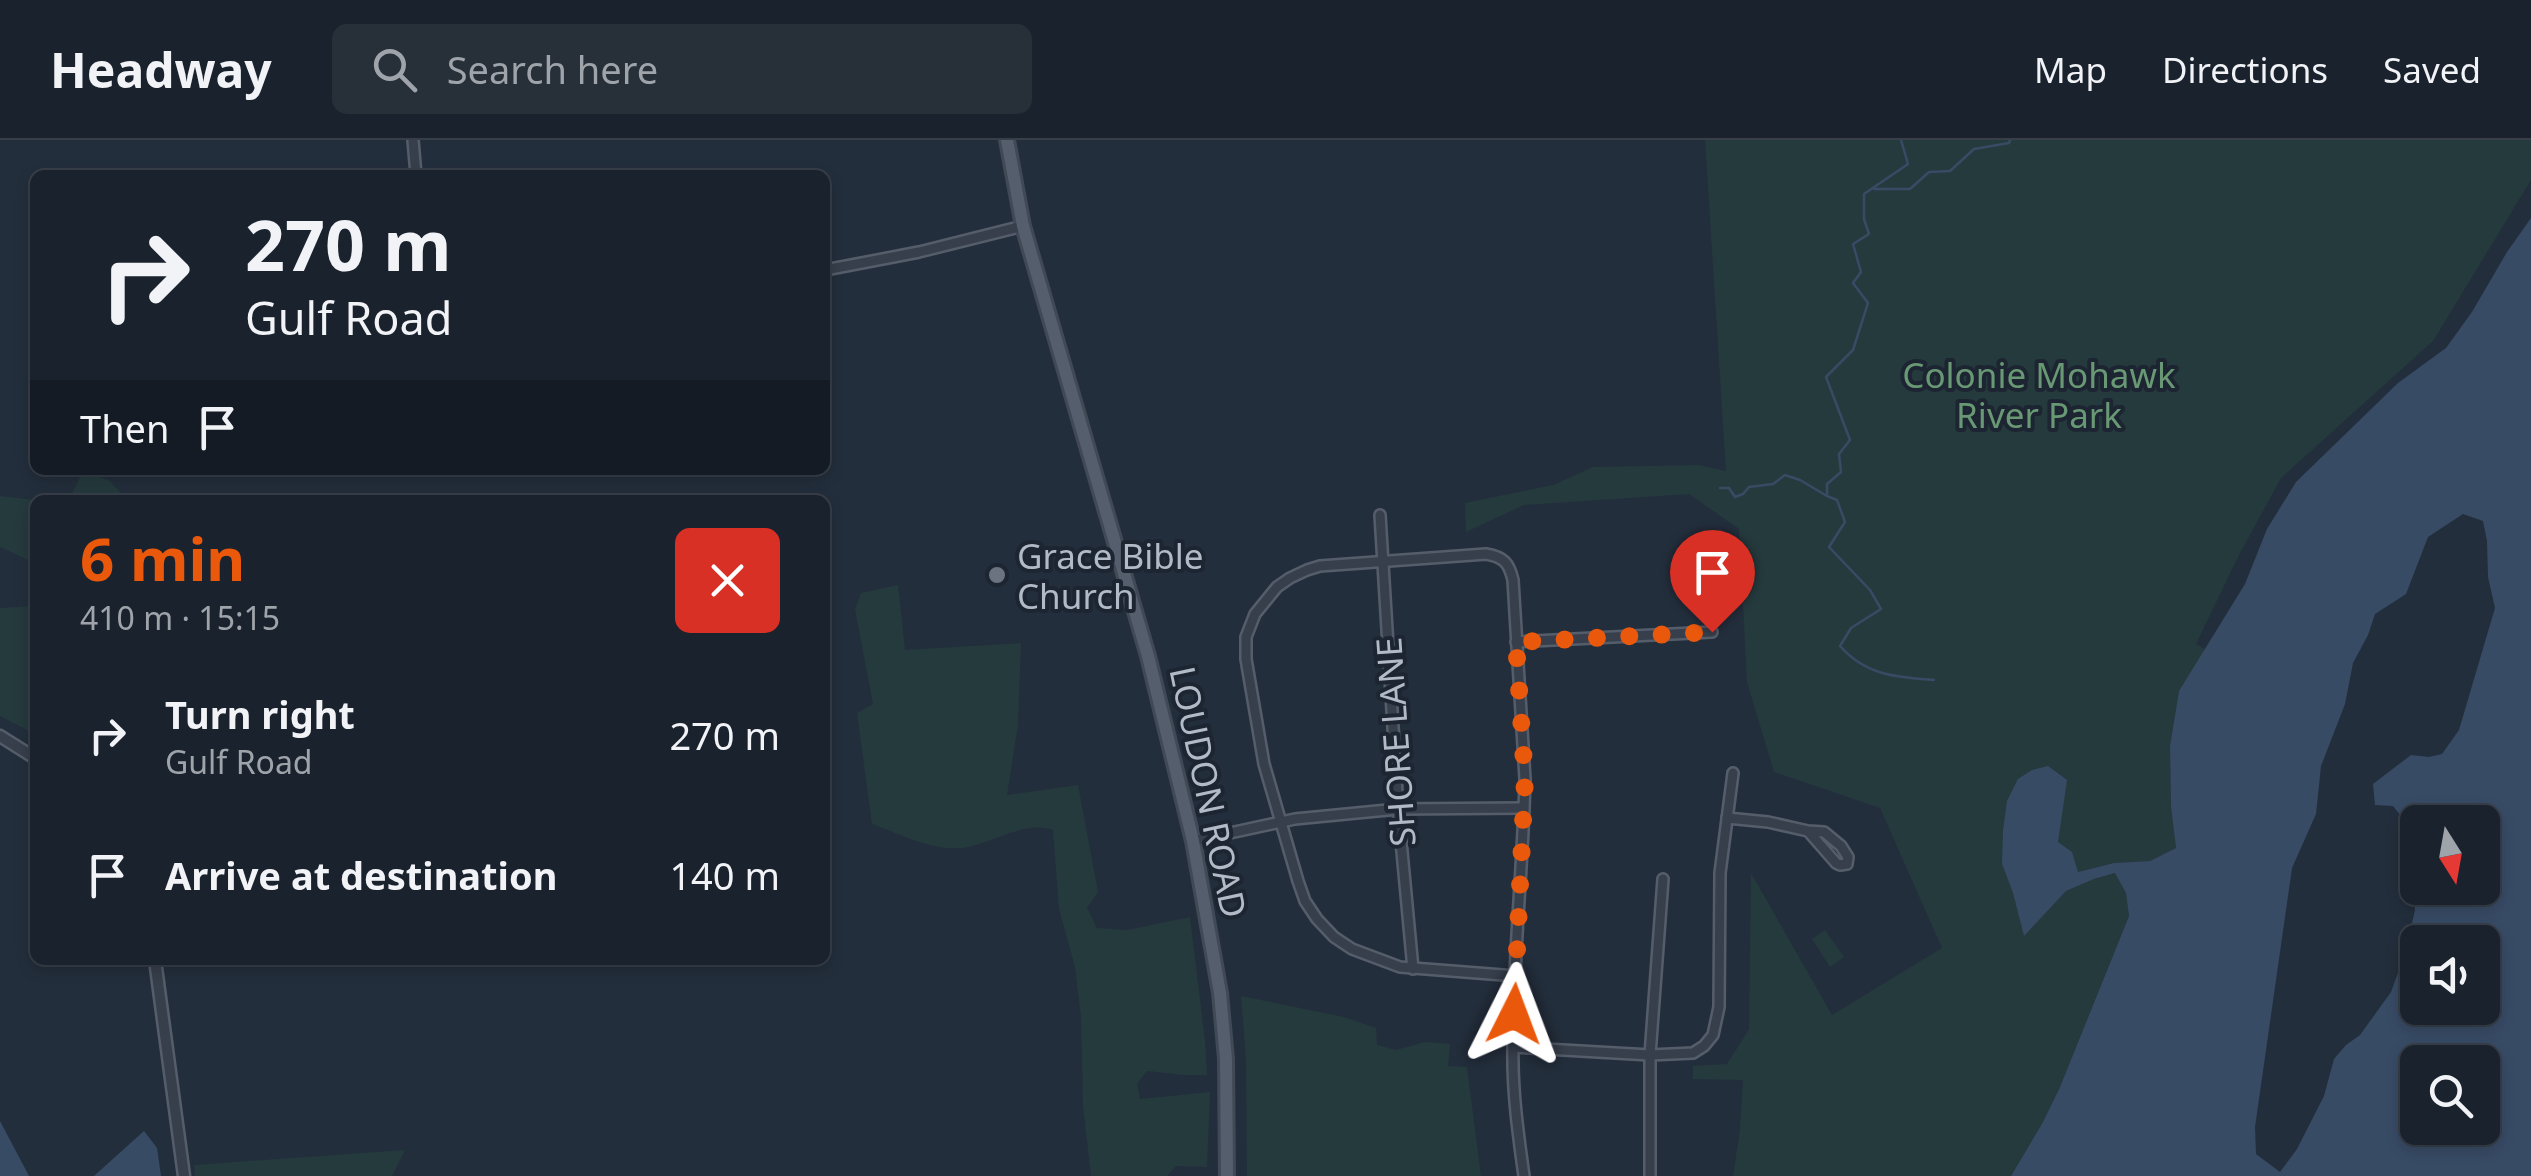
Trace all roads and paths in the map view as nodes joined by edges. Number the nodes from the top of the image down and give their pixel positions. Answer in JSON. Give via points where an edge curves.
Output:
{"nodes":[{"id":1,"x":413,"y":140,"type":"edge"},
{"id":2,"x":1007,"y":140,"type":"edge"},
{"id":3,"x":416,"y":170,"type":"edge"},
{"id":4,"x":1023,"y":226,"type":"junction"},
{"id":5,"x":830,"y":269,"type":"edge"},
{"id":6,"x":1380,"y":515,"type":"dead end"},
{"id":7,"x":1383,"y":560,"type":"junction"},
{"id":8,"x":1712,"y":632,"type":"dead end"},
{"id":9,"x":1516,"y":642,"type":"junction"},
{"id":10,"x":0,"y":736,"type":"edge"},
{"id":11,"x":30,"y":755,"type":"edge"},
{"id":12,"x":1733,"y":773,"type":"dead end"},
{"id":13,"x":1398,"y":808,"type":"junction"},
{"id":14,"x":1524,"y":808,"type":"junction"},
{"id":15,"x":1728,"y":818,"type":"junction"},
{"id":16,"x":1281,"y":822,"type":"junction"},
{"id":17,"x":1808,"y":831,"type":"junction"},
{"id":18,"x":1193,"y":842,"type":"junction"},
{"id":19,"x":1664,"y":879,"type":"dead end"},
{"id":20,"x":155,"y":965,"type":"edge"},
{"id":21,"x":1413,"y":968,"type":"junction"},
{"id":22,"x":1516,"y":976,"type":"junction"},
{"id":23,"x":1513,"y":1048,"type":"junction"},
{"id":24,"x":1650,"y":1055,"type":"junction"},
{"id":25,"x":184,"y":1176,"type":"edge"},
{"id":26,"x":1226,"y":1176,"type":"edge"},
{"id":27,"x":1524,"y":1176,"type":"edge"},
{"id":28,"x":1650,"y":1176,"type":"edge"}],
"edges":[{"from":1,"to":3,"type":"street"},
{"from":2,"to":4,"type":"main road","name":"LOUDON ROAD"},
{"from":4,"to":5,"type":"street"},
{"from":4,"to":18,"type":"main road","name":"LOUDON ROAD","via":[[1143,638]]},
{"from":6,"to":7,"type":"street","name":"SHORE LANE"},
{"from":7,"to":9,"type":"street","via":[[1499,556],[1513,580]]},
{"from":7,"to":13,"type":"street","name":"SHORE LANE"},
{"from":7,"to":16,"type":"street","via":[[1320,566],[1290,578],[1250,626],[1247,673]]},
{"from":8,"to":9,"type":"street"},
{"from":9,"to":14,"type":"street"},
{"from":10,"to":11,"type":"street"},
{"from":12,"to":15,"type":"street"},
{"from":13,"to":14,"type":"street"},
{"from":13,"to":16,"type":"street"},
{"from":13,"to":21,"type":"street","name":"SHORE LANE"},
{"from":14,"to":22,"type":"street"},
{"from":15,"to":17,"type":"street"},
{"from":15,"to":24,"type":"street","via":[[1713,1035],[1693,1053]]},
{"from":16,"to":18,"type":"street"},
{"from":16,"to":21,"type":"street","via":[[1305,901],[1334,938]]},
{"from":17,"to":17,"type":"street","via":[[1836,863],[1847,864],[1832,836]]},
{"from":18,"to":26,"type":"main road","name":"LOUDON ROAD","via":[[1226,1058]]},
{"from":19,"to":24,"type":"street"},
{"from":20,"to":25,"type":"street"},
{"from":21,"to":22,"type":"street"},
{"from":22,"to":23,"type":"street"},
{"from":23,"to":24,"type":"street"},
{"from":23,"to":27,"type":"street"},
{"from":24,"to":28,"type":"street"}]}
